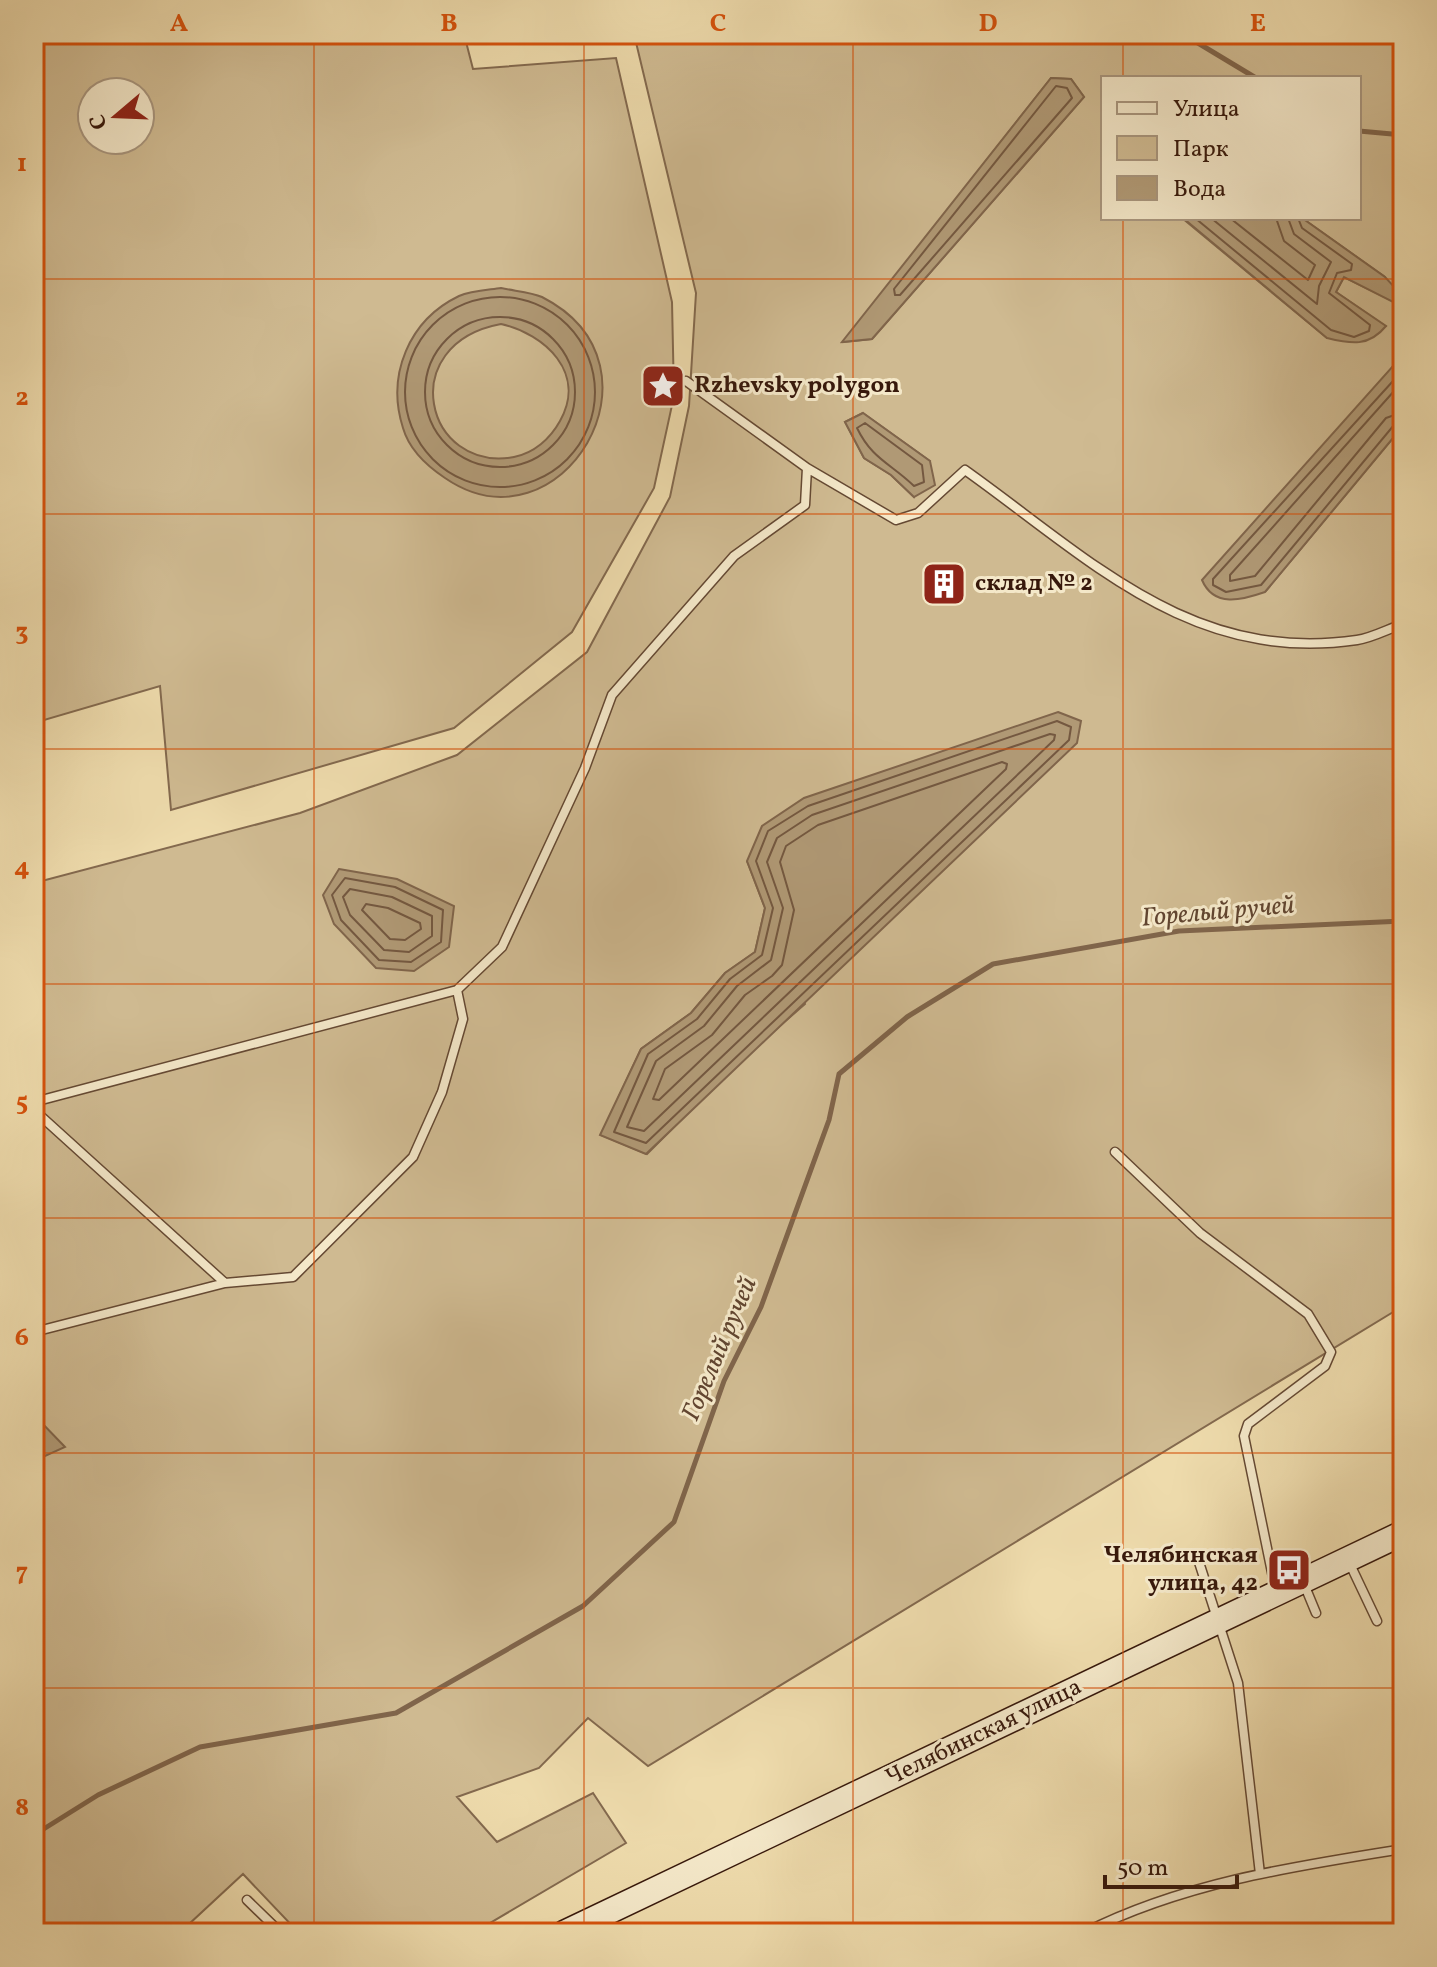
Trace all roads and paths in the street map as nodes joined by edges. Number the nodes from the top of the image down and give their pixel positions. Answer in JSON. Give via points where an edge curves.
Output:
{"nodes":[{"id":1,"x":34,"y":151,"type":"edge"},
{"id":2,"x":34,"y":197,"type":"edge"},
{"id":3,"x":686,"y":381,"type":"dead end"},
{"id":4,"x":807,"y":468,"type":"junction"},
{"id":5,"x":1403,"y":624,"type":"edge"},
{"id":6,"x":457,"y":990,"type":"junction"},
{"id":7,"x":34,"y":1102,"type":"edge"},
{"id":8,"x":34,"y":1110,"type":"edge"},
{"id":9,"x":1115,"y":1152,"type":"dead end"},
{"id":10,"x":225,"y":1283,"type":"junction"},
{"id":11,"x":34,"y":1332,"type":"edge"},
{"id":12,"x":1403,"y":1533,"type":"edge"},
{"id":13,"x":1197,"y":1556,"type":"dead end"},
{"id":14,"x":1348,"y":1559,"type":"junction"},
{"id":15,"x":1302,"y":1580,"type":"junction"},
{"id":16,"x":1276,"y":1593,"type":"junction"},
{"id":17,"x":1316,"y":1613,"type":"dead end"},
{"id":18,"x":1220,"y":1619,"type":"junction"},
{"id":19,"x":1377,"y":1621,"type":"dead end"},
{"id":20,"x":1403,"y":1849,"type":"edge"},
{"id":21,"x":1260,"y":1874,"type":"junction"},
{"id":22,"x":247,"y":1900,"type":"dead end"},
{"id":23,"x":281,"y":1933,"type":"edge"},
{"id":24,"x":564,"y":1933,"type":"edge"},
{"id":25,"x":1084,"y":1933,"type":"edge"}],
"edges":[{"from":1,"to":2,"type":"lane","via":[[39,174]]},
{"from":3,"to":4,"type":"lane"},
{"from":4,"to":5,"type":"lane","via":[[896,520],[918,513],[965,470],[1154,605],[1233,637],[1273,644],[1359,640]]},
{"from":4,"to":6,"type":"lane","via":[[805,505],[734,556],[612,695],[585,768],[502,947]]},
{"from":6,"to":7,"type":"lane"},
{"from":6,"to":10,"type":"lane","via":[[463,1019],[442,1092],[413,1157],[293,1277]]},
{"from":8,"to":10,"type":"lane"},
{"from":9,"to":16,"type":"lane","via":[[1200,1233],[1308,1314],[1331,1352],[1325,1366],[1248,1424],[1244,1436]]},
{"from":10,"to":11,"type":"lane"},
{"from":12,"to":14,"type":"street","name":"Челябинская улица"},
{"from":13,"to":18,"type":"lane"},
{"from":14,"to":15,"type":"street","name":"Челябинская улица"},
{"from":14,"to":19,"type":"lane"},
{"from":15,"to":16,"type":"street","name":"Челябинская улица"},
{"from":15,"to":17,"type":"lane"},
{"from":16,"to":18,"type":"street","name":"Челябинская улица"},
{"from":18,"to":21,"type":"lane","via":[[1238,1683]]},
{"from":18,"to":24,"type":"street","name":"Челябинская улица"},
{"from":20,"to":21,"type":"lane"},
{"from":21,"to":25,"type":"lane","via":[[1125,1912]]},
{"from":22,"to":23,"type":"lane"}]}
